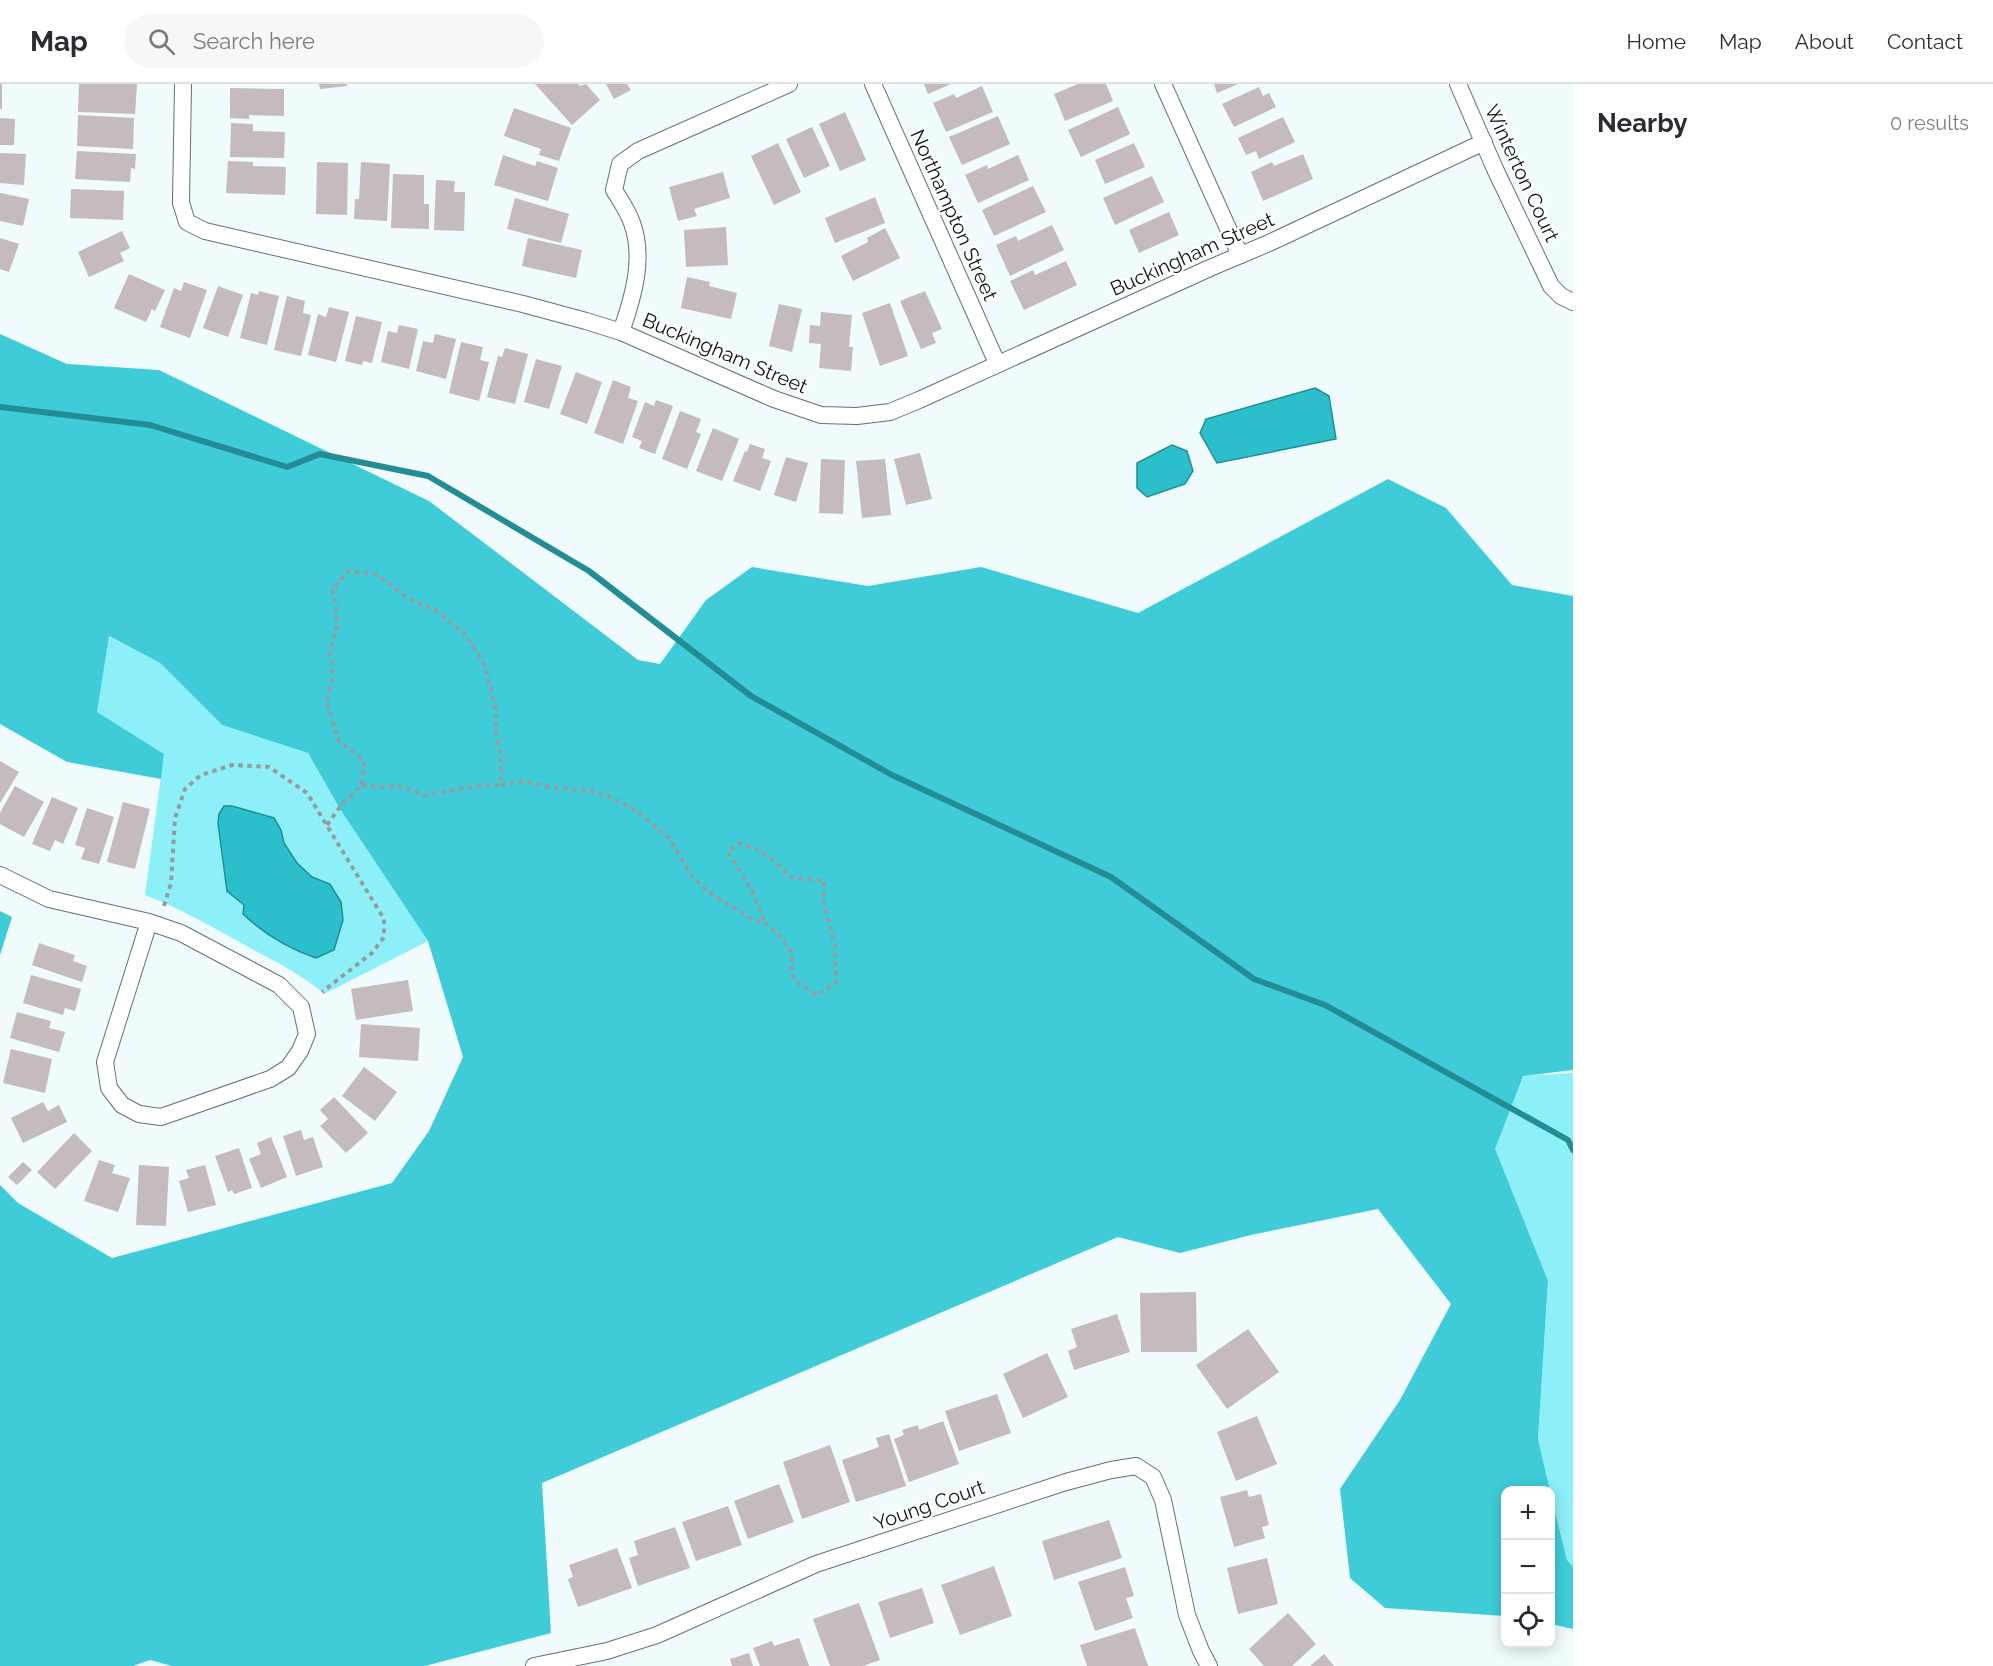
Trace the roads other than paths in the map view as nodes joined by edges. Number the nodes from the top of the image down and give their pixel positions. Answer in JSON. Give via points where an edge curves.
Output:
{"nodes":[{"id":1,"x":183,"y":84,"type":"edge"},
{"id":2,"x":789,"y":84,"type":"edge"},
{"id":3,"x":873,"y":84,"type":"edge"},
{"id":4,"x":1163,"y":84,"type":"edge"},
{"id":5,"x":1458,"y":84,"type":"edge"},
{"id":6,"x":1485,"y":142,"type":"junction"},
{"id":7,"x":1240,"y":255,"type":"junction"},
{"id":8,"x":1573,"y":302,"type":"edge"},
{"id":9,"x":621,"y":332,"type":"junction"},
{"id":10,"x":997,"y":363,"type":"junction"},
{"id":11,"x":0,"y":875,"type":"edge"},
{"id":12,"x":148,"y":922,"type":"junction"},
{"id":13,"x":534,"y":1666,"type":"edge"},
{"id":14,"x":1209,"y":1666,"type":"edge"}],
"edges":[{"from":1,"to":9,"type":"street","name":"Buckingham Street","via":[[181,203],[187,222],[205,231],[522,304]]},
{"from":2,"to":9,"type":"street","via":[[638,151],[620,164],[614,190],[632,222],[637,248],[630,308]]},
{"from":3,"to":10,"type":"street","name":"Northampton Street"},
{"from":4,"to":7,"type":"street"},
{"from":5,"to":6,"type":"street","name":"Winterton Court"},
{"from":6,"to":7,"type":"street","name":"Buckingham Street"},
{"from":6,"to":8,"type":"street","name":"Winterton Court","via":[[1551,286]]},
{"from":7,"to":10,"type":"street","name":"Buckingham Street"},
{"from":9,"to":10,"type":"street","name":"Buckingham Street","via":[[724,379],[821,415],[890,412]]},
{"from":11,"to":12,"type":"street","via":[[49,899]]},
{"from":12,"to":12,"type":"street","via":[[105,1062],[109,1089],[122,1105],[139,1114],[160,1117],[270,1079],[288,1068],[307,1034],[301,1007],[279,985],[182,933]]},
{"from":13,"to":14,"type":"street","name":"Young Court","via":[[607,1651],[657,1635],[816,1564],[1066,1482],[1136,1466],[1153,1477],[1163,1500],[1187,1615]]}]}
